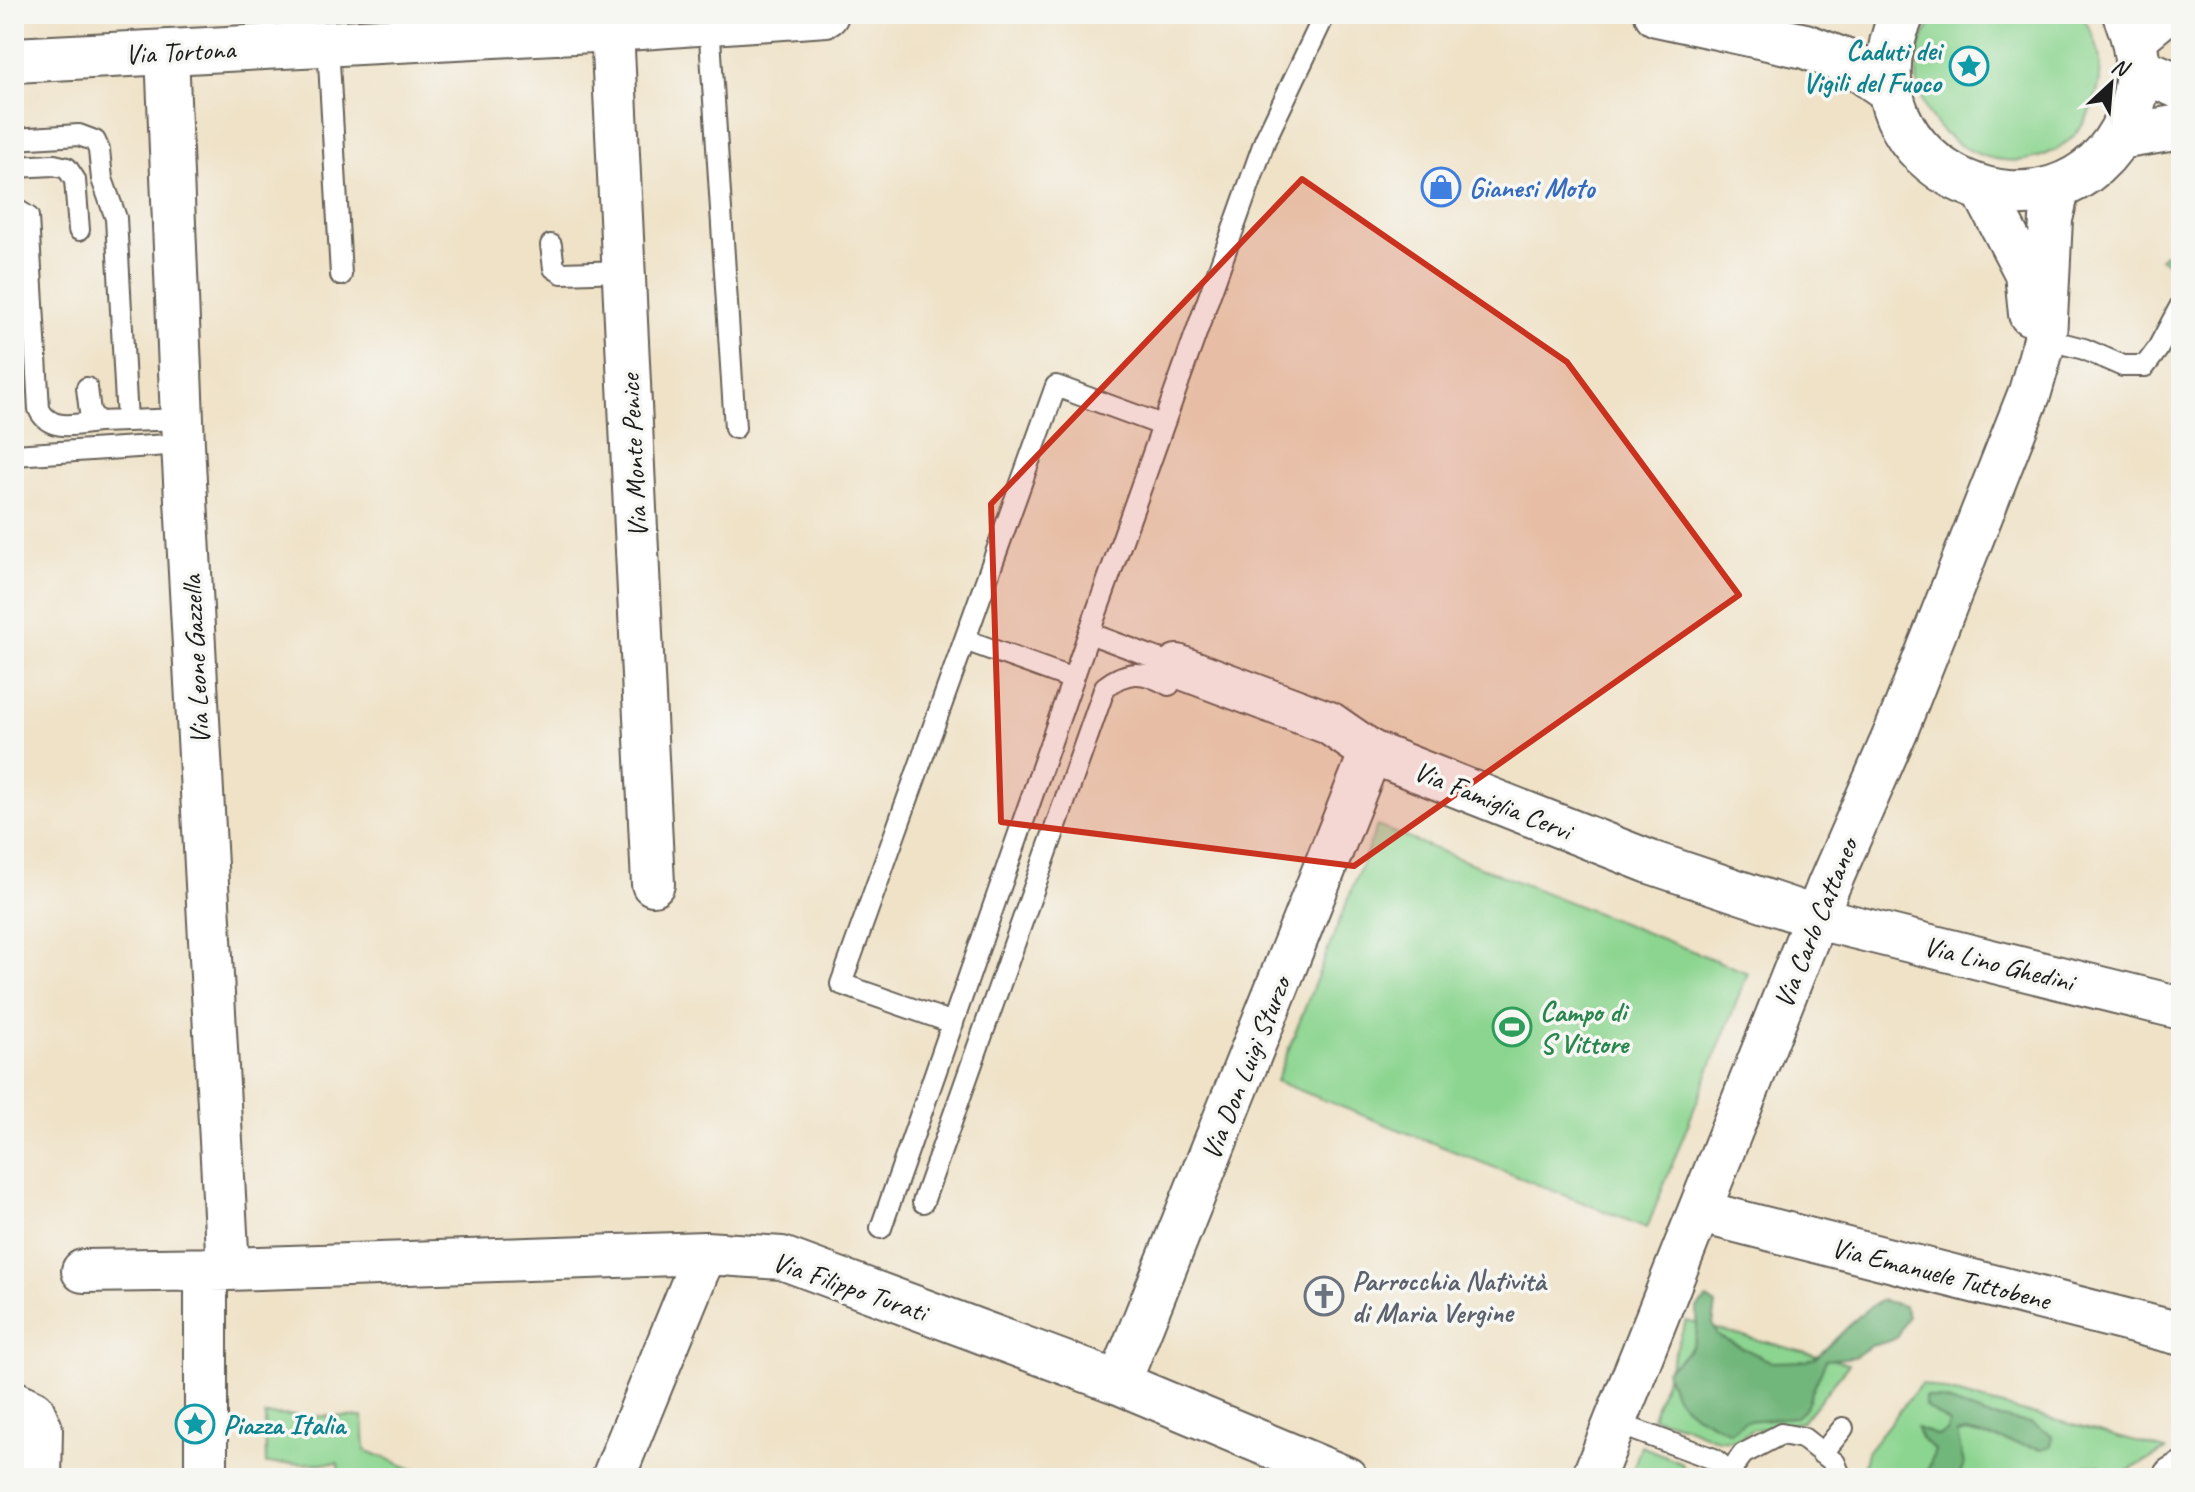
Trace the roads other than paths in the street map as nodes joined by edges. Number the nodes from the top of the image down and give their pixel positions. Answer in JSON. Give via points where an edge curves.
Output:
{"nodes":[{"id":1,"x":1325,"y":14,"type":"edge"},
{"id":2,"x":1657,"y":14,"type":"edge"},
{"id":3,"x":1902,"y":14,"type":"edge"},
{"id":4,"x":802,"y":15,"type":"edge"},
{"id":5,"x":709,"y":22,"type":"junction"},
{"id":6,"x":427,"y":26,"type":"edge"},
{"id":7,"x":612,"y":29,"type":"junction"},
{"id":8,"x":2140,"y":33,"type":"edge"},
{"id":9,"x":328,"y":44,"type":"junction"},
{"id":10,"x":167,"y":52,"type":"junction"},
{"id":11,"x":14,"y":60,"type":"edge"},
{"id":12,"x":2181,"y":87,"type":"edge"},
{"id":13,"x":1890,"y":90,"type":"junction"},
{"id":14,"x":2181,"y":127,"type":"edge"},
{"id":15,"x":2119,"y":137,"type":"junction"},
{"id":16,"x":14,"y":139,"type":"edge"},
{"id":17,"x":14,"y":167,"type":"edge"},
{"id":18,"x":102,"y":179,"type":"junction"},
{"id":19,"x":75,"y":180,"type":"junction"},
{"id":20,"x":2059,"y":186,"type":"junction"},
{"id":21,"x":1983,"y":190,"type":"junction"},
{"id":22,"x":14,"y":208,"type":"edge"},
{"id":23,"x":79,"y":230,"type":"dead end"},
{"id":24,"x":551,"y":245,"type":"dead end"},
{"id":25,"x":624,"y":271,"type":"junction"},
{"id":26,"x":341,"y":275,"type":"dead end"},
{"id":27,"x":2181,"y":305,"type":"edge"},
{"id":28,"x":2041,"y":353,"type":"junction"},
{"id":29,"x":87,"y":388,"type":"dead end"},
{"id":30,"x":127,"y":421,"type":"junction"},
{"id":31,"x":98,"y":422,"type":"junction"},
{"id":32,"x":1162,"y":425,"type":"junction"},
{"id":33,"x":735,"y":428,"type":"dead end"},
{"id":34,"x":183,"y":431,"type":"junction"},
{"id":35,"x":14,"y":455,"type":"edge"},
{"id":36,"x":1089,"y":633,"type":"junction"},
{"id":37,"x":965,"y":640,"type":"junction"},
{"id":38,"x":1177,"y":666,"type":"junction"},
{"id":39,"x":1073,"y":679,"type":"junction"},
{"id":40,"x":1371,"y":752,"type":"junction"},
{"id":41,"x":653,"y":884,"type":"dead end"},
{"id":42,"x":1817,"y":918,"type":"junction"},
{"id":43,"x":2181,"y":1008,"type":"edge"},
{"id":44,"x":953,"y":1023,"type":"junction"},
{"id":45,"x":923,"y":1202,"type":"dead end"},
{"id":46,"x":1701,"y":1212,"type":"junction"},
{"id":47,"x":881,"y":1228,"type":"dead end"},
{"id":48,"x":705,"y":1253,"type":"junction"},
{"id":49,"x":217,"y":1269,"type":"junction"},
{"id":50,"x":83,"y":1271,"type":"dead end"},
{"id":51,"x":2181,"y":1334,"type":"edge"},
{"id":52,"x":1119,"y":1383,"type":"junction"},
{"id":53,"x":14,"y":1402,"type":"edge"},
{"id":54,"x":1616,"y":1423,"type":"junction"},
{"id":55,"x":1843,"y":1428,"type":"dead end"},
{"id":56,"x":1822,"y":1454,"type":"junction"},
{"id":57,"x":2181,"y":1474,"type":"edge"},
{"id":58,"x":1728,"y":1475,"type":"edge"},
{"id":59,"x":40,"y":1478,"type":"edge"},
{"id":60,"x":206,"y":1478,"type":"edge"},
{"id":61,"x":613,"y":1478,"type":"edge"},
{"id":62,"x":1346,"y":1478,"type":"edge"},
{"id":63,"x":1593,"y":1478,"type":"edge"},
{"id":64,"x":1841,"y":1478,"type":"edge"},
{"id":65,"x":2174,"y":1478,"type":"edge"}],
"edges":[{"from":1,"to":32,"type":"lane","via":[[1265,140]]},
{"from":2,"to":13,"type":"main road","via":[[1805,46],[1852,64]]},
{"from":3,"to":13,"type":"main road","via":[[1888,61]]},
{"from":4,"to":5,"type":"main road","name":"Via Tortona"},
{"from":5,"to":7,"type":"main road","name":"Via Tortona"},
{"from":5,"to":33,"type":"lane"},
{"from":6,"to":7,"type":"main road","name":"Via Tortona"},
{"from":6,"to":9,"type":"main road","name":"Via Tortona"},
{"from":7,"to":25,"type":"street","name":"Via Monte Penice"},
{"from":8,"to":12,"type":"main road"},
{"from":8,"to":15,"type":"main road","via":[[2133,104]]},
{"from":9,"to":10,"type":"main road","name":"Via Tortona"},
{"from":9,"to":26,"type":"lane"},
{"from":10,"to":11,"type":"main road","name":"Via Tortona"},
{"from":10,"to":34,"type":"street","name":"Via Leone Gazzella"},
{"from":13,"to":21,"type":"main road","via":[[1901,124],[1922,154],[1949,176]]},
{"from":14,"to":15,"type":"main road"},
{"from":15,"to":20,"type":"main road","via":[[2093,166]]},
{"from":16,"to":18,"type":"lane","via":[[88,136],[99,150]]},
{"from":17,"to":19,"type":"lane","via":[[54,165],[67,168]]},
{"from":18,"to":19,"type":"lane"},
{"from":18,"to":30,"type":"lane","via":[[116,218]]},
{"from":19,"to":23,"type":"lane"},
{"from":20,"to":21,"type":"main road","via":[[2021,194]]},
{"from":20,"to":28,"type":"street","name":"Via Carlo Cattaneo","via":[[2051,219]]},
{"from":21,"to":28,"type":"street","name":"Via Carlo Cattaneo","via":[[2026,273]]},
{"from":22,"to":31,"type":"lane","via":[[28,217],[39,409],[57,426]]},
{"from":24,"to":25,"type":"lane","via":[[554,268],[562,273]]},
{"from":25,"to":41,"type":"street","name":"Via Monte Penice"},
{"from":27,"to":28,"type":"lane","via":[[2145,366],[2123,366],[2084,349]]},
{"from":28,"to":42,"type":"street","name":"Via Carlo Cattaneo","via":[[1902,717]]},
{"from":29,"to":31,"type":"lane","via":[[90,412]]},
{"from":30,"to":31,"type":"lane"},
{"from":30,"to":34,"type":"lane"},
{"from":32,"to":36,"type":"lane"},
{"from":32,"to":37,"type":"lane","via":[[1056,386]]},
{"from":34,"to":35,"type":"lane"},
{"from":34,"to":49,"type":"street","name":"Via Leone Gazzella"},
{"from":36,"to":38,"type":"lane"},
{"from":36,"to":39,"type":"lane"},
{"from":37,"to":39,"type":"lane"},
{"from":37,"to":44,"type":"lane","via":[[841,984]]},
{"from":38,"to":40,"type":"street","name":"Via Famiglia Cervi","via":[[1329,723]]},
{"from":38,"to":45,"type":"lane","via":[[1169,685],[1141,674],[1121,675],[1105,687]]},
{"from":39,"to":44,"type":"lane"},
{"from":40,"to":42,"type":"street","name":"Via Famiglia Cervi","via":[[1650,862]]},
{"from":40,"to":52,"type":"street","name":"Via Don Luigi Sturzo"},
{"from":42,"to":43,"type":"street","name":"Via Lino Ghedini"},
{"from":42,"to":46,"type":"street","name":"Via Carlo Cattaneo"},
{"from":44,"to":47,"type":"lane"},
{"from":46,"to":51,"type":"street","name":"Via Emanuele Tuttobene"},
{"from":46,"to":54,"type":"street","name":"Via Carlo Cattaneo"},
{"from":48,"to":49,"type":"street","name":"Via Filippo Turati"},
{"from":48,"to":52,"type":"street","name":"Via Filippo Turati","via":[[782,1258]]},
{"from":48,"to":61,"type":"street"},
{"from":49,"to":50,"type":"street","name":"Via Filippo Turati"},
{"from":49,"to":60,"type":"street"},
{"from":52,"to":62,"type":"street","name":"Via Filippo Turati"},
{"from":53,"to":59,"type":"street","via":[[33,1411],[41,1429]]},
{"from":54,"to":58,"type":"lane","via":[[1714,1459]]},
{"from":54,"to":63,"type":"street","name":"Via Carlo Cattaneo"},
{"from":55,"to":56,"type":"lane"},
{"from":56,"to":58,"type":"lane","via":[[1803,1438],[1781,1434],[1743,1454]]},
{"from":56,"to":64,"type":"lane","via":[[1835,1463]]},
{"from":57,"to":65,"type":"street"}]}
